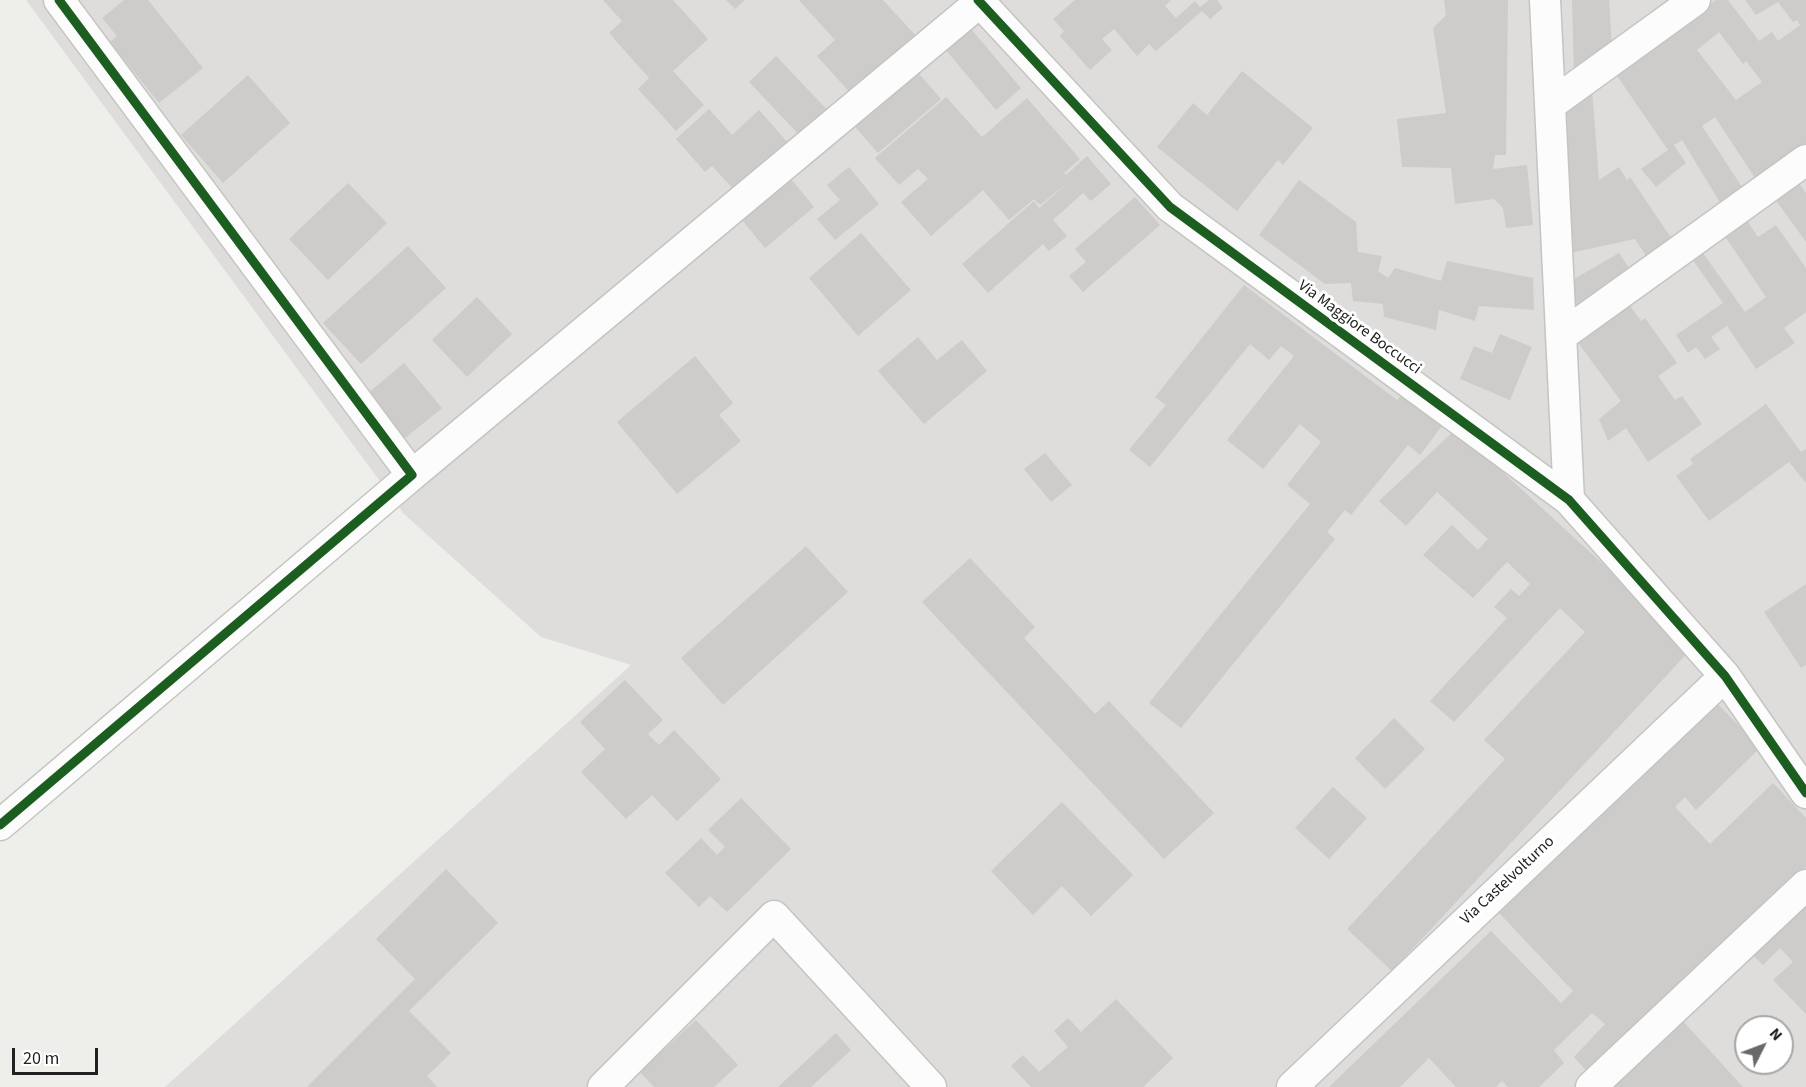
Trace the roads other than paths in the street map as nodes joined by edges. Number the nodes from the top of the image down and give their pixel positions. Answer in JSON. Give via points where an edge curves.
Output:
{"nodes":[{"id":1,"x":59,"y":0,"type":"edge"},
{"id":2,"x":1545,"y":0,"type":"edge"},
{"id":3,"x":1695,"y":0,"type":"edge"},
{"id":4,"x":979,"y":1,"type":"edge"},
{"id":5,"x":1550,"y":105,"type":"junction"},
{"id":6,"x":1806,"y":160,"type":"edge"},
{"id":7,"x":1561,"y":336,"type":"junction"},
{"id":8,"x":412,"y":475,"type":"junction"},
{"id":9,"x":1569,"y":500,"type":"junction"},
{"id":10,"x":1725,"y":676,"type":"junction"},
{"id":11,"x":1806,"y":793,"type":"edge"},
{"id":12,"x":0,"y":825,"type":"edge"},
{"id":13,"x":1806,"y":885,"type":"edge"},
{"id":14,"x":603,"y":1087,"type":"edge"},
{"id":15,"x":931,"y":1087,"type":"edge"},
{"id":16,"x":1292,"y":1087,"type":"edge"},
{"id":17,"x":1591,"y":1087,"type":"edge"}],
"edges":[{"from":1,"to":8,"type":"street"},
{"from":2,"to":5,"type":"street"},
{"from":3,"to":5,"type":"street"},
{"from":4,"to":8,"type":"street"},
{"from":4,"to":9,"type":"street","name":"Via Maggiore Boccucci","via":[[1170,207]]},
{"from":5,"to":7,"type":"street"},
{"from":6,"to":7,"type":"street"},
{"from":7,"to":9,"type":"street"},
{"from":8,"to":12,"type":"street"},
{"from":9,"to":10,"type":"street","name":"Via Maggiore Boccucci"},
{"from":10,"to":11,"type":"street","name":"Via Maggiore Boccucci"},
{"from":10,"to":16,"type":"street","name":"Via Castelvolturno"},
{"from":13,"to":17,"type":"street"},
{"from":14,"to":15,"type":"street","via":[[774,916]]}]}
